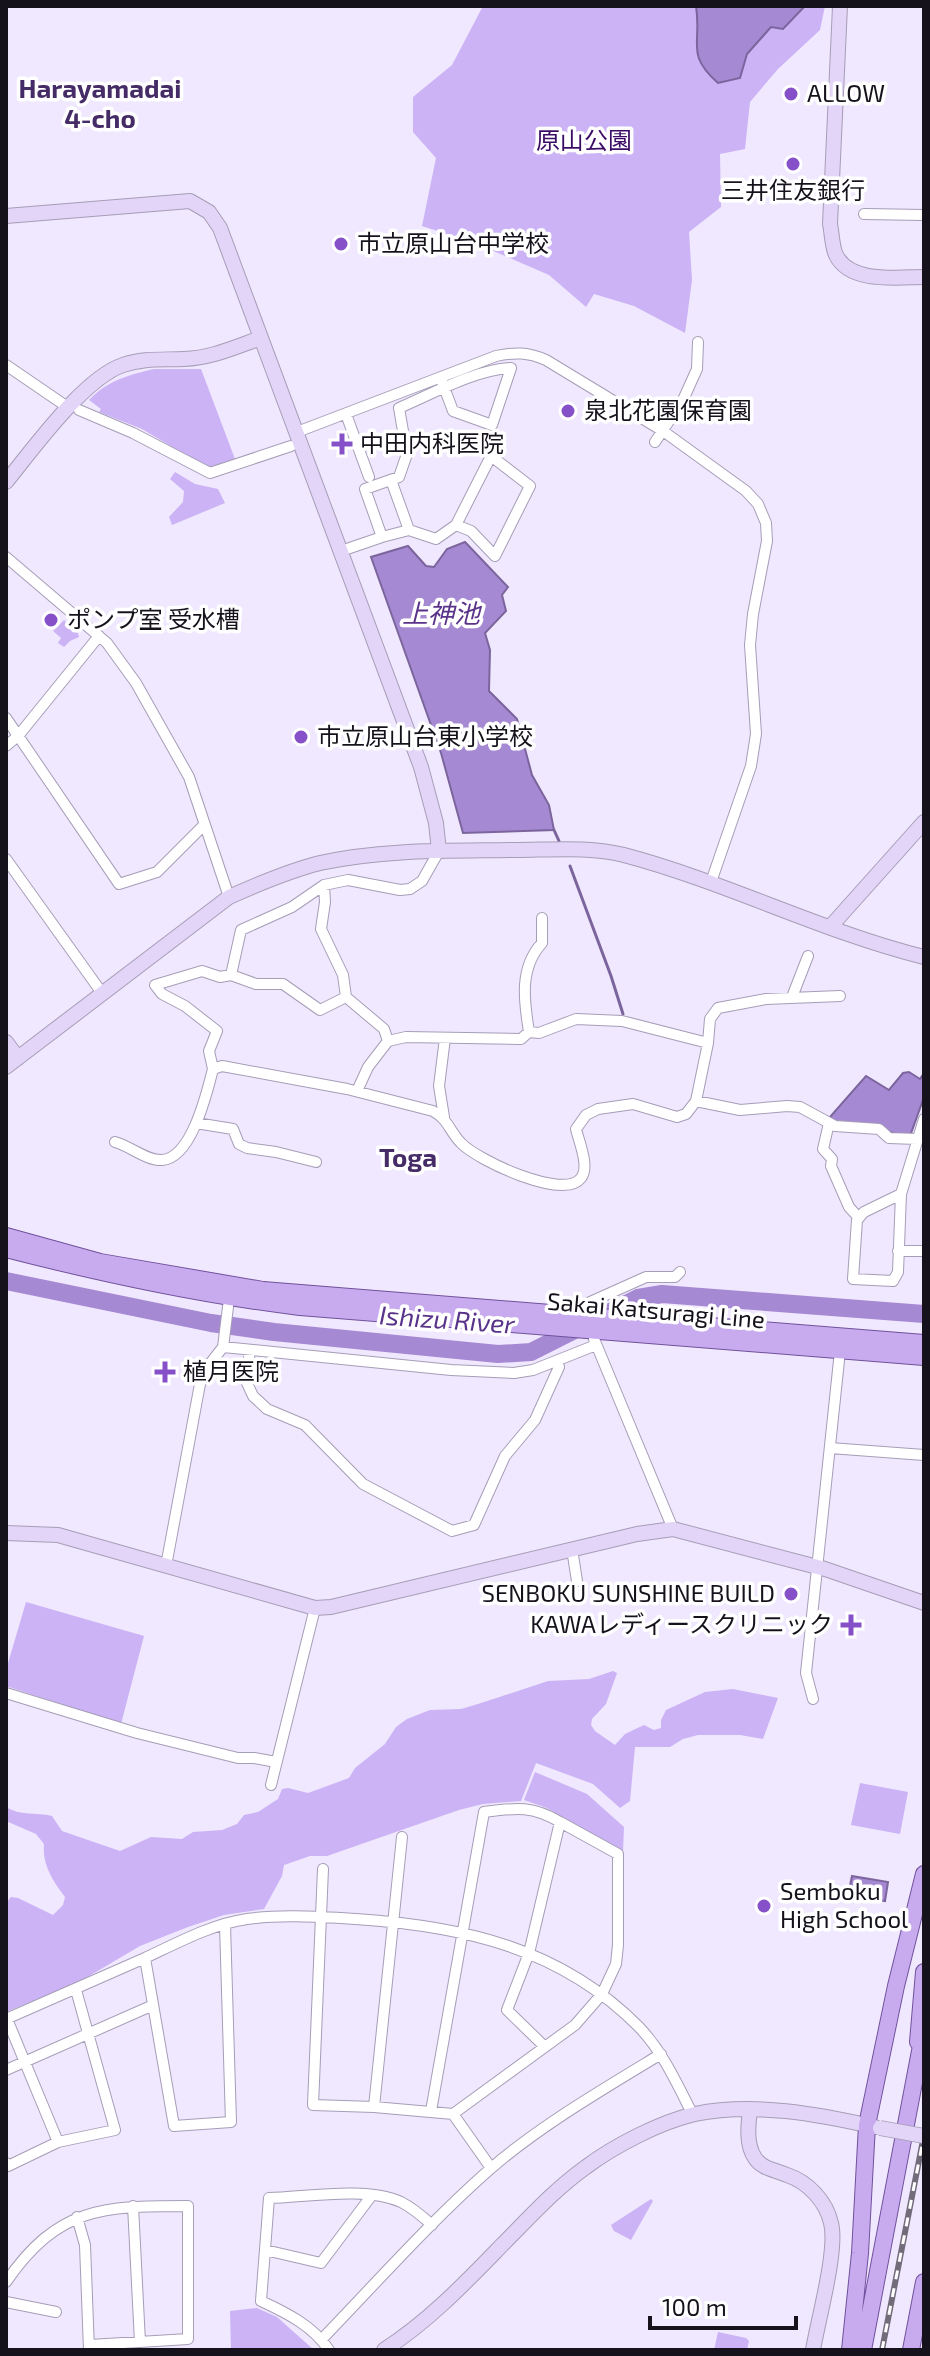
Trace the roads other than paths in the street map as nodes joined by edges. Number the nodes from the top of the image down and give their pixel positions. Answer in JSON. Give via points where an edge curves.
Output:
{"nodes":[{"id":1,"x":840,"y":6,"type":"edge"},
{"id":2,"x":864,"y":214,"type":"dead end"},
{"id":3,"x":924,"y":215,"type":"edge"},
{"id":4,"x":6,"y":216,"type":"edge"},
{"id":5,"x":924,"y":277,"type":"edge"},
{"id":6,"x":261,"y":338,"type":"junction"},
{"id":7,"x":698,"y":342,"type":"dead end"},
{"id":8,"x":6,"y":365,"type":"edge"},
{"id":9,"x":443,"y":384,"type":"junction"},
{"id":10,"x":63,"y":404,"type":"dead end"},
{"id":11,"x":79,"y":410,"type":"dead end"},
{"id":12,"x":346,"y":414,"type":"junction"},
{"id":13,"x":663,"y":431,"type":"junction"},
{"id":14,"x":294,"y":439,"type":"junction"},
{"id":15,"x":655,"y":442,"type":"dead end"},
{"id":16,"x":369,"y":477,"type":"dead end"},
{"id":17,"x":391,"y":480,"type":"junction"},
{"id":18,"x":6,"y":482,"type":"edge"},
{"id":19,"x":456,"y":525,"type":"junction"},
{"id":20,"x":409,"y":530,"type":"junction"},
{"id":21,"x":382,"y":537,"type":"junction"},
{"id":22,"x":341,"y":551,"type":"junction"},
{"id":23,"x":6,"y":557,"type":"edge"},
{"id":24,"x":99,"y":636,"type":"junction"},
{"id":25,"x":6,"y":718,"type":"edge"},
{"id":26,"x":18,"y":736,"type":"junction"},
{"id":27,"x":6,"y":746,"type":"edge"},
{"id":28,"x":924,"y":822,"type":"edge"},
{"id":29,"x":204,"y":825,"type":"junction"},
{"id":30,"x":439,"y":851,"type":"junction"},
{"id":31,"x":6,"y":859,"type":"edge"},
{"id":32,"x":711,"y":882,"type":"junction"},
{"id":33,"x":324,"y":885,"type":"junction"},
{"id":34,"x":229,"y":897,"type":"junction"},
{"id":35,"x":542,"y":918,"type":"dead end"},
{"id":36,"x":831,"y":926,"type":"junction"},
{"id":37,"x":808,"y":956,"type":"dead end"},
{"id":38,"x":924,"y":957,"type":"edge"},
{"id":39,"x":231,"y":975,"type":"junction"},
{"id":40,"x":102,"y":993,"type":"junction"},
{"id":41,"x":840,"y":996,"type":"dead end"},
{"id":42,"x":346,"y":997,"type":"junction"},
{"id":43,"x":792,"y":997,"type":"junction"},
{"id":44,"x":529,"y":1032,"type":"junction"},
{"id":45,"x":445,"y":1038,"type":"junction"},
{"id":46,"x":388,"y":1041,"type":"junction"},
{"id":47,"x":6,"y":1042,"type":"edge"},
{"id":48,"x":708,"y":1043,"type":"junction"},
{"id":49,"x":12,"y":1062,"type":"edge"},
{"id":50,"x":213,"y":1069,"type":"junction"},
{"id":51,"x":357,"y":1091,"type":"junction"},
{"id":52,"x":696,"y":1101,"type":"junction"},
{"id":53,"x":444,"y":1117,"type":"junction"},
{"id":54,"x":924,"y":1119,"type":"edge"},
{"id":55,"x":196,"y":1123,"type":"junction"},
{"id":56,"x":829,"y":1123,"type":"junction"},
{"id":57,"x":917,"y":1139,"type":"junction"},
{"id":58,"x":115,"y":1142,"type":"dead end"},
{"id":59,"x":316,"y":1162,"type":"dead end"},
{"id":60,"x":901,"y":1194,"type":"junction"},
{"id":61,"x":859,"y":1218,"type":"junction"},
{"id":62,"x":6,"y":1236,"type":"edge"},
{"id":63,"x":6,"y":1249,"type":"edge"},
{"id":64,"x":898,"y":1251,"type":"junction"},
{"id":65,"x":924,"y":1251,"type":"edge"},
{"id":66,"x":680,"y":1272,"type":"dead end"},
{"id":67,"x":230,"y":1297,"type":"junction"},
{"id":68,"x":589,"y":1326,"type":"junction"},
{"id":69,"x":924,"y":1343,"type":"edge"},
{"id":70,"x":224,"y":1344,"type":"junction"},
{"id":71,"x":250,"y":1350,"type":"junction"},
{"id":72,"x":840,"y":1351,"type":"junction"},
{"id":73,"x":924,"y":1357,"type":"edge"},
{"id":74,"x":557,"y":1361,"type":"junction"},
{"id":75,"x":830,"y":1448,"type":"junction"},
{"id":76,"x":924,"y":1455,"type":"edge"},
{"id":77,"x":673,"y":1529,"type":"junction"},
{"id":78,"x":7,"y":1536,"type":"edge"},
{"id":79,"x":572,"y":1549,"type":"junction"},
{"id":80,"x":166,"y":1566,"type":"junction"},
{"id":81,"x":816,"y":1566,"type":"junction"},
{"id":82,"x":577,"y":1581,"type":"dead end"},
{"id":83,"x":924,"y":1603,"type":"edge"},
{"id":84,"x":315,"y":1608,"type":"junction"},
{"id":85,"x":6,"y":1693,"type":"edge"},
{"id":86,"x":813,"y":1699,"type":"dead end"},
{"id":87,"x":276,"y":1762,"type":"junction"},
{"id":88,"x":271,"y":1785,"type":"dead end"},
{"id":89,"x":560,"y":1822,"type":"junction"},
{"id":90,"x":402,"y":1837,"type":"dead end"},
{"id":91,"x":323,"y":1869,"type":"dead end"},
{"id":92,"x":924,"y":1874,"type":"edge"},
{"id":93,"x":321,"y":1917,"type":"junction"},
{"id":94,"x":393,"y":1922,"type":"junction"},
{"id":95,"x":225,"y":1925,"type":"junction"},
{"id":96,"x":463,"y":1933,"type":"junction"},
{"id":97,"x":529,"y":1953,"type":"junction"},
{"id":98,"x":145,"y":1958,"type":"junction"},
{"id":99,"x":924,"y":1972,"type":"edge"},
{"id":100,"x":76,"y":1990,"type":"junction"},
{"id":101,"x":602,"y":1994,"type":"junction"},
{"id":102,"x":151,"y":2006,"type":"junction"},
{"id":103,"x":6,"y":2019,"type":"edge"},
{"id":104,"x":924,"y":2030,"type":"edge"},
{"id":105,"x":89,"y":2033,"type":"junction"},
{"id":106,"x":544,"y":2046,"type":"junction"},
{"id":107,"x":661,"y":2054,"type":"junction"},
{"id":108,"x":25,"y":2061,"type":"junction"},
{"id":109,"x":6,"y":2070,"type":"edge"},
{"id":110,"x":916,"y":2071,"type":"junction"},
{"id":111,"x":374,"y":2107,"type":"junction"},
{"id":112,"x":750,"y":2110,"type":"junction"},
{"id":113,"x":431,"y":2111,"type":"junction"},
{"id":114,"x":453,"y":2114,"type":"junction"},
{"id":115,"x":693,"y":2115,"type":"junction"},
{"id":116,"x":873,"y":2126,"type":"junction"},
{"id":117,"x":924,"y":2136,"type":"edge"},
{"id":118,"x":58,"y":2142,"type":"junction"},
{"id":119,"x":6,"y":2163,"type":"edge"},
{"id":120,"x":491,"y":2168,"type":"junction"},
{"id":121,"x":372,"y":2195,"type":"junction"},
{"id":122,"x":133,"y":2206,"type":"junction"},
{"id":123,"x":77,"y":2217,"type":"junction"},
{"id":124,"x":432,"y":2225,"type":"junction"},
{"id":125,"x":265,"y":2250,"type":"junction"},
{"id":126,"x":6,"y":2282,"type":"edge"},
{"id":127,"x":924,"y":2282,"type":"edge"},
{"id":128,"x":6,"y":2302,"type":"edge"},
{"id":129,"x":56,"y":2312,"type":"dead end"},
{"id":130,"x":322,"y":2339,"type":"junction"},
{"id":131,"x":140,"y":2342,"type":"junction"},
{"id":132,"x":90,"y":2348,"type":"edge"},
{"id":133,"x":329,"y":2350,"type":"edge"},
{"id":134,"x":384,"y":2350,"type":"edge"},
{"id":135,"x":813,"y":2350,"type":"edge"},
{"id":136,"x":850,"y":2350,"type":"edge"},
{"id":137,"x":863,"y":2350,"type":"edge"},
{"id":138,"x":911,"y":2350,"type":"edge"}],
"edges":[{"from":1,"to":5,"type":"street","via":[[830,224],[836,256],[867,276]]},
{"from":2,"to":3,"type":"street"},
{"from":4,"to":6,"type":"street","via":[[190,201],[209,212],[220,228]]},
{"from":6,"to":14,"type":"street"},
{"from":6,"to":18,"type":"street","via":[[217,355],[153,359],[106,372],[84,389]]},
{"from":7,"to":13,"type":"street","via":[[697,369]]},
{"from":8,"to":10,"type":"street"},
{"from":9,"to":9,"type":"street","via":[[453,411],[492,425],[511,368]]},
{"from":9,"to":12,"type":"street"},
{"from":9,"to":13,"type":"street","via":[[496,356],[531,354]]},
{"from":9,"to":17,"type":"street","via":[[399,408],[407,454],[399,477]]},
{"from":11,"to":14,"type":"street","via":[[210,473]]},
{"from":12,"to":14,"type":"street"},
{"from":12,"to":16,"type":"street"},
{"from":13,"to":15,"type":"street"},
{"from":13,"to":32,"type":"street","via":[[746,491],[766,523],[750,645],[756,734],[751,766]]},
{"from":14,"to":22,"type":"street"},
{"from":17,"to":20,"type":"street"},
{"from":17,"to":21,"type":"street","via":[[365,489]]},
{"from":19,"to":19,"type":"street","via":[[471,531],[495,556],[530,486],[491,456]]},
{"from":19,"to":20,"type":"street","via":[[436,539]]},
{"from":20,"to":21,"type":"street"},
{"from":21,"to":22,"type":"street"},
{"from":22,"to":30,"type":"street","via":[[421,767]]},
{"from":23,"to":24,"type":"street"},
{"from":24,"to":26,"type":"street"},
{"from":24,"to":29,"type":"street","via":[[136,683],[189,777]]},
{"from":25,"to":26,"type":"street"},
{"from":26,"to":27,"type":"street"},
{"from":26,"to":29,"type":"street","via":[[119,884],[157,872]]},
{"from":28,"to":36,"type":"street"},
{"from":29,"to":34,"type":"street"},
{"from":30,"to":32,"type":"street","via":[[576,849],[621,854]]},
{"from":30,"to":33,"type":"street","via":[[422,881],[410,889],[348,880]]},
{"from":30,"to":34,"type":"street","via":[[319,864]]},
{"from":31,"to":40,"type":"street"},
{"from":32,"to":36,"type":"street"},
{"from":33,"to":39,"type":"street","via":[[292,907],[241,930]]},
{"from":33,"to":42,"type":"street","via":[[321,929],[343,975]]},
{"from":34,"to":40,"type":"street"},
{"from":35,"to":44,"type":"street","via":[[542,943],[531,955],[523,992]]},
{"from":36,"to":38,"type":"street"},
{"from":37,"to":43,"type":"street"},
{"from":39,"to":42,"type":"street","via":[[256,984],[283,984],[320,1010]]},
{"from":39,"to":50,"type":"street","via":[[202,971],[155,985],[217,1031],[209,1051]]},
{"from":40,"to":49,"type":"street"},
{"from":41,"to":43,"type":"street"},
{"from":42,"to":46,"type":"street","via":[[384,1029]]},
{"from":43,"to":48,"type":"street","via":[[718,1008],[710,1019]]},
{"from":44,"to":45,"type":"street","via":[[521,1039]]},
{"from":44,"to":48,"type":"street","via":[[576,1019],[622,1021]]},
{"from":45,"to":46,"type":"street"},
{"from":45,"to":53,"type":"street","via":[[439,1086]]},
{"from":46,"to":51,"type":"street"},
{"from":47,"to":49,"type":"street"},
{"from":48,"to":52,"type":"street"},
{"from":50,"to":51,"type":"street","via":[[222,1066]]},
{"from":50,"to":55,"type":"street"},
{"from":51,"to":53,"type":"street"},
{"from":52,"to":53,"type":"street","via":[[677,1117],[633,1104],[586,1115],[576,1129],[581,1179],[561,1186],[526,1178],[480,1156],[462,1144]]},
{"from":52,"to":56,"type":"street","via":[[740,1110],[800,1107]]},
{"from":54,"to":57,"type":"street"},
{"from":55,"to":58,"type":"street","via":[[178,1153],[162,1160]]},
{"from":55,"to":59,"type":"street","via":[[233,1129],[239,1144],[247,1148]]},
{"from":56,"to":57,"type":"street","via":[[879,1129],[889,1138]]},
{"from":56,"to":61,"type":"street","via":[[823,1149]]},
{"from":57,"to":60,"type":"street"},
{"from":60,"to":61,"type":"street"},
{"from":60,"to":64,"type":"street"},
{"from":61,"to":64,"type":"street","via":[[853,1279],[893,1281]]},
{"from":62,"to":67,"type":"main road","name":"Sakai Katsuragi Line"},
{"from":63,"to":67,"type":"main road","name":"Sakai Katsuragi Line","via":[[100,1274]]},
{"from":64,"to":65,"type":"street"},
{"from":66,"to":68,"type":"street","via":[[675,1277],[646,1277]]},
{"from":67,"to":68,"type":"main road","name":"Sakai Katsuragi Line","via":[[442,1320]]},
{"from":67,"to":68,"type":"main road","name":"Sakai Katsuragi Line","via":[[392,1302]]},
{"from":67,"to":70,"type":"street"},
{"from":68,"to":69,"type":"main road","name":"Sakai Katsuragi Line","via":[[628,1320]]},
{"from":68,"to":72,"type":"main road","name":"Sakai Katsuragi Line"},
{"from":68,"to":74,"type":"street"},
{"from":68,"to":77,"type":"street"},
{"from":70,"to":71,"type":"street"},
{"from":70,"to":80,"type":"street","via":[[200,1384]]},
{"from":71,"to":74,"type":"street","via":[[514,1373]]},
{"from":71,"to":74,"type":"street","via":[[246,1381],[267,1409],[305,1425],[363,1484],[452,1531],[474,1525],[505,1456],[535,1420]]},
{"from":72,"to":73,"type":"main road","name":"Sakai Katsuragi Line"},
{"from":72,"to":75,"type":"street"},
{"from":75,"to":76,"type":"street"},
{"from":75,"to":81,"type":"street"},
{"from":77,"to":79,"type":"street"},
{"from":77,"to":81,"type":"street"},
{"from":78,"to":80,"type":"street","via":[[58,1535]]},
{"from":79,"to":82,"type":"street"},
{"from":79,"to":84,"type":"street"},
{"from":80,"to":84,"type":"street"},
{"from":81,"to":83,"type":"street"},
{"from":81,"to":86,"type":"street","via":[[806,1673]]},
{"from":84,"to":87,"type":"street"},
{"from":85,"to":87,"type":"street","via":[[137,1733]]},
{"from":87,"to":88,"type":"street"},
{"from":89,"to":96,"type":"street","via":[[540,1810],[484,1812]]},
{"from":89,"to":97,"type":"street"},
{"from":89,"to":101,"type":"street","via":[[618,1854],[616,1964]]},
{"from":90,"to":94,"type":"street"},
{"from":91,"to":93,"type":"street"},
{"from":92,"to":116,"type":"main road","via":[[899,1971]]},
{"from":93,"to":94,"type":"street"},
{"from":93,"to":95,"type":"street","via":[[245,1919]]},
{"from":93,"to":111,"type":"street","via":[[313,2105]]},
{"from":94,"to":96,"type":"street"},
{"from":94,"to":111,"type":"street"},
{"from":95,"to":98,"type":"street"},
{"from":95,"to":102,"type":"street","via":[[231,2122],[174,2126]]},
{"from":96,"to":97,"type":"street"},
{"from":96,"to":113,"type":"street"},
{"from":97,"to":101,"type":"street"},
{"from":97,"to":106,"type":"street","via":[[507,2010]]},
{"from":98,"to":100,"type":"street"},
{"from":98,"to":102,"type":"street"},
{"from":99,"to":110,"type":"main road"},
{"from":100,"to":103,"type":"street"},
{"from":100,"to":105,"type":"street"},
{"from":101,"to":106,"type":"street","via":[[575,2025]]},
{"from":101,"to":107,"type":"street"},
{"from":102,"to":105,"type":"street"},
{"from":103,"to":108,"type":"street"},
{"from":104,"to":110,"type":"main road"},
{"from":105,"to":108,"type":"street"},
{"from":105,"to":118,"type":"street","via":[[115,2130]]},
{"from":106,"to":114,"type":"street"},
{"from":107,"to":115,"type":"street"},
{"from":107,"to":120,"type":"street"},
{"from":108,"to":109,"type":"street"},
{"from":108,"to":118,"type":"street"},
{"from":110,"to":137,"type":"main road"},
{"from":111,"to":113,"type":"street"},
{"from":112,"to":115,"type":"street"},
{"from":112,"to":116,"type":"street","via":[[796,2111]]},
{"from":112,"to":135,"type":"street","via":[[755,2158],[810,2188],[831,2220],[832,2249]]},
{"from":113,"to":114,"type":"street"},
{"from":114,"to":120,"type":"street"},
{"from":115,"to":134,"type":"street","via":[[631,2139],[584,2168],[446,2302]]},
{"from":116,"to":117,"type":"street","bridge":true},
{"from":116,"to":136,"type":"main road"},
{"from":118,"to":119,"type":"street"},
{"from":120,"to":124,"type":"street"},
{"from":121,"to":124,"type":"street","via":[[401,2202]]},
{"from":121,"to":125,"type":"street","via":[[321,2263]]},
{"from":121,"to":125,"type":"street","via":[[269,2198]]},
{"from":122,"to":123,"type":"street"},
{"from":122,"to":131,"type":"street"},
{"from":122,"to":131,"type":"street","via":[[188,2206],[188,2339]]},
{"from":123,"to":126,"type":"street","via":[[24,2255]]},
{"from":123,"to":132,"type":"street","via":[[85,2245]]},
{"from":124,"to":130,"type":"street"},
{"from":125,"to":130,"type":"street","via":[[261,2301]]},
{"from":127,"to":138,"type":"main road"},
{"from":128,"to":129,"type":"street"},
{"from":130,"to":133,"type":"street"},
{"from":131,"to":132,"type":"street"}]}
